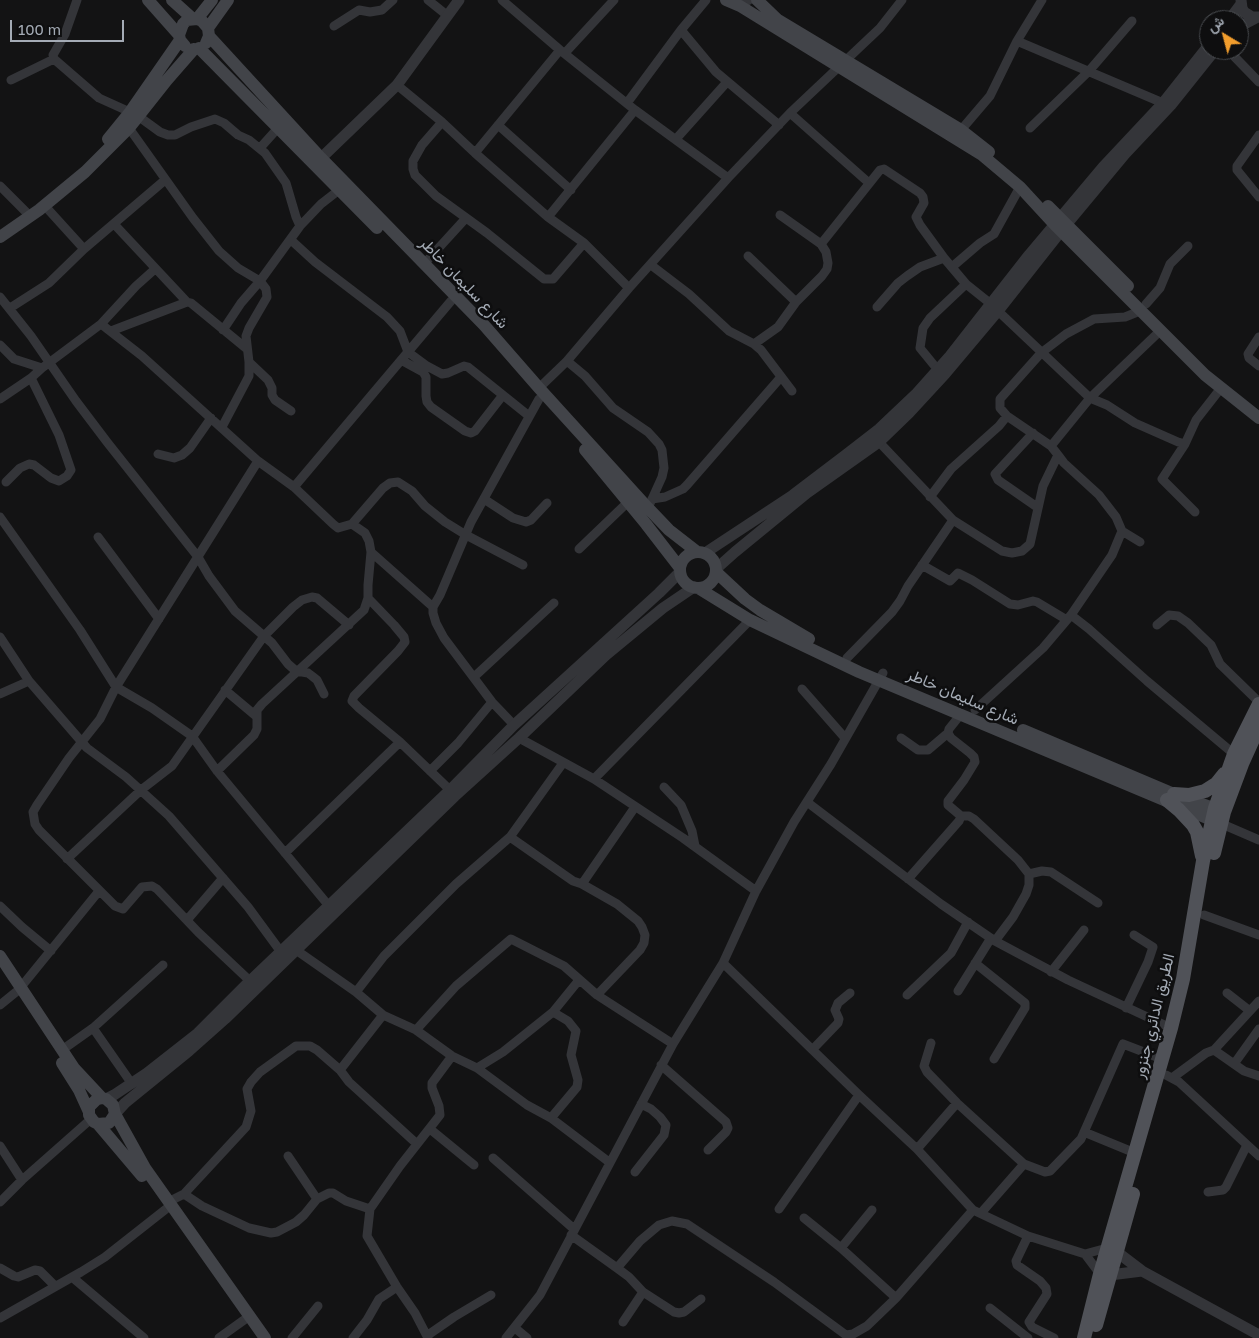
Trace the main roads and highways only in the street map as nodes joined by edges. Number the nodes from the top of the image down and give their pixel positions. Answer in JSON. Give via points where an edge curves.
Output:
{"nodes":[{"id":1,"x":148,"y":0,"type":"edge"},
{"id":2,"x":172,"y":0,"type":"edge"},
{"id":3,"x":212,"y":0,"type":"edge"},
{"id":4,"x":228,"y":0,"type":"edge"},
{"id":5,"x":726,"y":0,"type":"edge"},
{"id":6,"x":758,"y":0,"type":"edge"},
{"id":7,"x":744,"y":3,"type":"edge"},
{"id":8,"x":195,"y":19,"type":"junction"},
{"id":9,"x":208,"y":32,"type":"junction"},
{"id":10,"x":180,"y":38,"type":"junction"},
{"id":11,"x":197,"y":48,"type":"junction"},
{"id":12,"x":843,"y":64,"type":"junction"},
{"id":13,"x":134,"y":114,"type":"junction"},
{"id":14,"x":317,"y":161,"type":"junction"},
{"id":15,"x":1061,"y":225,"type":"junction"},
{"id":16,"x":0,"y":230,"type":"edge"},
{"id":17,"x":0,"y":237,"type":"edge"},
{"id":18,"x":1143,"y":308,"type":"junction"},
{"id":19,"x":539,"y":394,"type":"junction"},
{"id":20,"x":1259,"y":409,"type":"edge"},
{"id":21,"x":1259,"y":418,"type":"edge"},
{"id":22,"x":701,"y":552,"type":"junction"},
{"id":23,"x":680,"y":570,"type":"junction"},
{"id":24,"x":716,"y":571,"type":"junction"},
{"id":25,"x":696,"y":588,"type":"junction"},
{"id":26,"x":881,"y":677,"type":"junction"},
{"id":27,"x":1259,"y":703,"type":"edge"},
{"id":28,"x":1259,"y":726,"type":"edge"},
{"id":29,"x":1228,"y":770,"type":"junction"},
{"id":30,"x":1170,"y":797,"type":"junction"},
{"id":31,"x":1218,"y":816,"type":"junction"},
{"id":32,"x":1203,"y":861,"type":"junction"},
{"id":33,"x":0,"y":956,"type":"edge"},
{"id":34,"x":0,"y":969,"type":"edge"},
{"id":35,"x":19,"y":990,"type":"junction"},
{"id":36,"x":104,"y":1099,"type":"junction"},
{"id":37,"x":115,"y":1114,"type":"junction"},
{"id":38,"x":93,"y":1118,"type":"junction"},
{"id":39,"x":168,"y":1205,"type":"junction"},
{"id":40,"x":1112,"y":1250,"type":"junction"},
{"id":41,"x":1089,"y":1333,"type":"edge"},
{"id":42,"x":256,"y":1338,"type":"edge"},
{"id":43,"x":265,"y":1338,"type":"edge"}],
"edges":[{"from":1,"to":10,"type":"main road"},
{"from":2,"to":8,"type":"main road"},
{"from":3,"to":8,"type":"main road"},
{"from":4,"to":9,"type":"main road"},
{"from":5,"to":7,"type":"main road"},
{"from":6,"to":12,"type":"main road","via":[[778,20]]},
{"from":7,"to":12,"type":"main road"},
{"from":8,"to":9,"type":"main road","via":[[202,21]]},
{"from":8,"to":10,"type":"main road","via":[[183,24]]},
{"from":9,"to":11,"type":"main road","via":[[207,41]]},
{"from":9,"to":14,"type":"main road","name":"شارع سليمان خاطر"},
{"from":10,"to":11,"type":"main road","via":[[188,48]]},
{"from":10,"to":13,"type":"main road"},
{"from":11,"to":13,"type":"main road"},
{"from":11,"to":14,"type":"main road","name":"شارع سليمان خاطر","via":[[278,128]]},
{"from":12,"to":15,"type":"main road","via":[[982,155]]},
{"from":12,"to":15,"type":"main road","via":[[975,140],[1027,185]]},
{"from":13,"to":16,"type":"main road","via":[[57,189]]},
{"from":13,"to":17,"type":"main road","via":[[129,128],[85,172],[45,206]]},
{"from":14,"to":19,"type":"main road","name":"شارع سليمان خاطر","via":[[339,190]]},
{"from":14,"to":19,"type":"main road","name":"شارع سليمان خاطر","via":[[484,325]]},
{"from":15,"to":18,"type":"main road"},
{"from":18,"to":20,"type":"main road"},
{"from":18,"to":21,"type":"main road","via":[[1160,330],[1220,388]]},
{"from":19,"to":22,"type":"main road","name":"شارع سليمان خاطر","via":[[650,504],[669,530]]},
{"from":19,"to":23,"type":"main road","name":"شارع سليمان خاطر"},
{"from":22,"to":23,"type":"main road","via":[[686,555]]},
{"from":22,"to":24,"type":"main road","via":[[714,561]]},
{"from":23,"to":25,"type":"main road","via":[[683,580]]},
{"from":24,"to":25,"type":"main road","via":[[708,585]]},
{"from":24,"to":26,"type":"main road","name":"شارع سليمان خاطر","via":[[760,610],[805,638]]},
{"from":25,"to":26,"type":"main road","name":"شارع سليمان خاطر","via":[[750,620]]},
{"from":26,"to":30,"type":"main road","name":"شارع سليمان خاطر","via":[[961,714]]},
{"from":26,"to":30,"type":"main road","name":"شارع سليمان خاطر","via":[[975,710]]},
{"from":27,"to":29,"type":"main road","name":"الطريق الدائري جنزور"},
{"from":28,"to":31,"type":"main road","name":"الطريق الدائري جنزور"},
{"from":29,"to":30,"type":"main road","via":[[1205,791]]},
{"from":29,"to":31,"type":"main road","name":"الطريق الدائري جنزور"},
{"from":30,"to":31,"type":"main road","name":"شارع سليمان خاطر"},
{"from":30,"to":32,"type":"main road","via":[[1197,832]]},
{"from":31,"to":32,"type":"main road","name":"الطريق الدائري جنزور"},
{"from":31,"to":40,"type":"main road","name":"الطريق الدائري جنزور","via":[[1204,915],[1169,1076]]},
{"from":32,"to":40,"type":"main road","name":"الطريق الدائري جنزور","via":[[1183,979]]},
{"from":33,"to":35,"type":"main road"},
{"from":34,"to":35,"type":"main road"},
{"from":35,"to":36,"type":"main road","via":[[74,1068]]},
{"from":35,"to":38,"type":"main road"},
{"from":36,"to":37,"type":"main road","via":[[113,1105]]},
{"from":36,"to":38,"type":"main road","via":[[92,1102]]},
{"from":37,"to":38,"type":"main road","via":[[108,1122]]},
{"from":37,"to":39,"type":"main road"},
{"from":38,"to":39,"type":"main road"},
{"from":39,"to":42,"type":"main road"},
{"from":39,"to":43,"type":"main road"},
{"from":40,"to":41,"type":"main road","name":"الطريق الدائري جنزور"}]}
